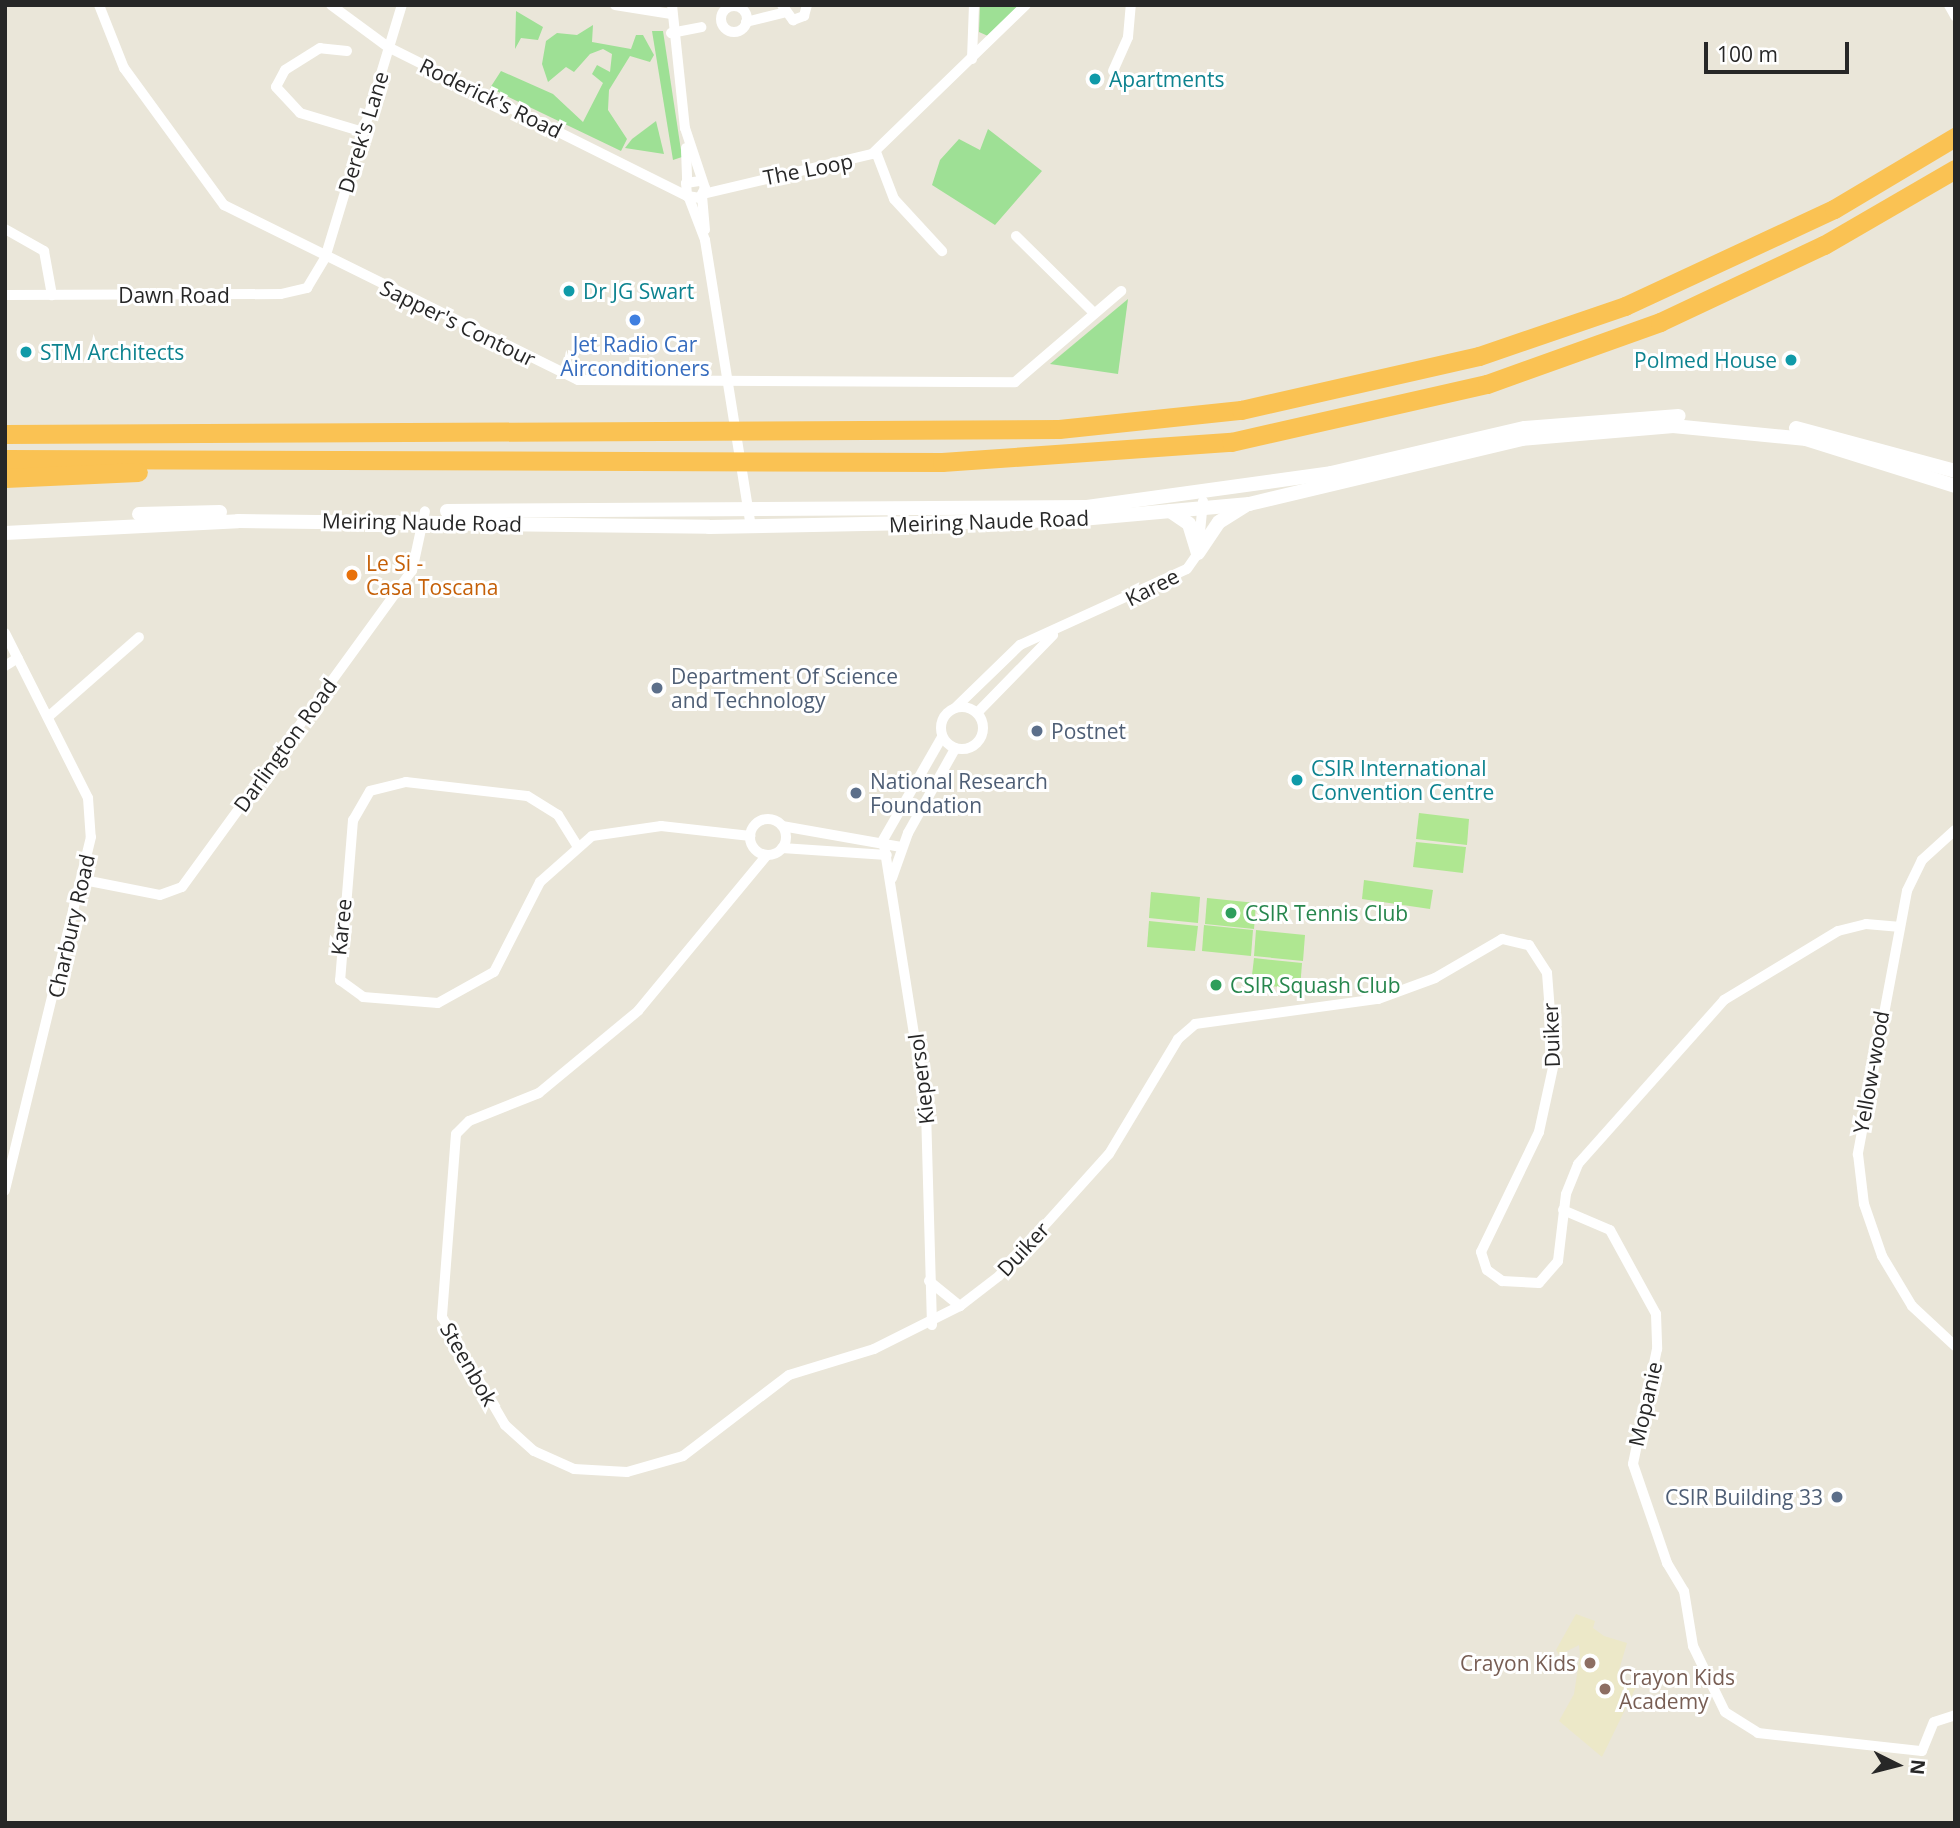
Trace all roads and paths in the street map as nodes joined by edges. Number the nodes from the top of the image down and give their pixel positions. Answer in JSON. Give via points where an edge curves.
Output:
{"nodes":[{"id":1,"x":88,"y":5,"type":"edge"},
{"id":2,"x":331,"y":5,"type":"edge"},
{"id":3,"x":402,"y":5,"type":"edge"},
{"id":4,"x":615,"y":5,"type":"edge"},
{"id":5,"x":807,"y":5,"type":"edge"},
{"id":6,"x":974,"y":5,"type":"edge"},
{"id":7,"x":1026,"y":5,"type":"edge"},
{"id":8,"x":1131,"y":5,"type":"edge"},
{"id":9,"x":1949,"y":5,"type":"edge"},
{"id":10,"x":100,"y":7,"type":"edge"},
{"id":11,"x":782,"y":9,"type":"edge"},
{"id":12,"x":672,"y":10,"type":"edge"},
{"id":13,"x":1955,"y":16,"type":"edge"},
{"id":14,"x":746,"y":18,"type":"junction"},
{"id":15,"x":721,"y":24,"type":"junction"},
{"id":16,"x":671,"y":33,"type":"junction"},
{"id":17,"x":388,"y":47,"type":"junction"},
{"id":18,"x":347,"y":51,"type":"dead end"},
{"id":19,"x":972,"y":59,"type":"junction"},
{"id":20,"x":1113,"y":71,"type":"dead end"},
{"id":21,"x":363,"y":132,"type":"junction"},
{"id":22,"x":1955,"y":137,"type":"edge"},
{"id":23,"x":687,"y":138,"type":"junction"},
{"id":24,"x":876,"y":152,"type":"junction"},
{"id":25,"x":1955,"y":169,"type":"edge"},
{"id":26,"x":658,"y":180,"type":"junction"},
{"id":27,"x":701,"y":182,"type":"junction"},
{"id":28,"x":686,"y":183,"type":"junction"},
{"id":29,"x":732,"y":183,"type":"junction"},
{"id":30,"x":703,"y":195,"type":"junction"},
{"id":31,"x":688,"y":197,"type":"junction"},
{"id":32,"x":5,"y":229,"type":"edge"},
{"id":33,"x":1016,"y":236,"type":"dead end"},
{"id":34,"x":705,"y":240,"type":"junction"},
{"id":35,"x":943,"y":251,"type":"dead end"},
{"id":36,"x":325,"y":258,"type":"junction"},
{"id":37,"x":1121,"y":291,"type":"dead end"},
{"id":38,"x":5,"y":295,"type":"edge"},
{"id":39,"x":52,"y":295,"type":"junction"},
{"id":40,"x":1094,"y":313,"type":"junction"},
{"id":41,"x":729,"y":385,"type":"junction"},
{"id":42,"x":6,"y":434,"type":"edge"},
{"id":43,"x":5,"y":459,"type":"edge"},
{"id":44,"x":369,"y":462,"type":"junction"},
{"id":45,"x":1955,"y":471,"type":"edge"},
{"id":46,"x":5,"y":478,"type":"edge"},
{"id":47,"x":1955,"y":486,"type":"edge"},
{"id":48,"x":1203,"y":501,"type":"junction"},
{"id":49,"x":748,"y":503,"type":"junction"},
{"id":50,"x":1249,"y":504,"type":"junction"},
{"id":51,"x":1170,"y":511,"type":"junction"},
{"id":52,"x":424,"y":516,"type":"junction"},
{"id":53,"x":5,"y":525,"type":"edge"},
{"id":54,"x":751,"y":526,"type":"junction"},
{"id":55,"x":5,"y":533,"type":"edge"},
{"id":56,"x":1198,"y":553,"type":"junction"},
{"id":57,"x":1056,"y":632,"type":"junction"},
{"id":58,"x":5,"y":633,"type":"edge"},
{"id":59,"x":139,"y":637,"type":"dead end"},
{"id":60,"x":18,"y":658,"type":"junction"},
{"id":61,"x":995,"y":665,"type":"junction"},
{"id":62,"x":5,"y":666,"type":"edge"},
{"id":63,"x":1007,"y":675,"type":"junction"},
{"id":64,"x":955,"y":708,"type":"junction"},
{"id":65,"x":977,"y":713,"type":"junction"},
{"id":66,"x":48,"y":717,"type":"junction"},
{"id":67,"x":942,"y":737,"type":"junction"},
{"id":68,"x":955,"y":749,"type":"junction"},
{"id":69,"x":782,"y":826,"type":"junction"},
{"id":70,"x":1955,"y":830,"type":"edge"},
{"id":71,"x":750,"y":836,"type":"junction"},
{"id":72,"x":883,"y":840,"type":"junction"},
{"id":73,"x":578,"y":847,"type":"junction"},
{"id":74,"x":782,"y":848,"type":"junction"},
{"id":75,"x":755,"y":849,"type":"junction"},
{"id":76,"x":899,"y":852,"type":"junction"},
{"id":77,"x":883,"y":854,"type":"junction"},
{"id":78,"x":766,"y":855,"type":"junction"},
{"id":79,"x":750,"y":878,"type":"junction"},
{"id":80,"x":892,"y":878,"type":"junction"},
{"id":81,"x":84,"y":880,"type":"junction"},
{"id":82,"x":1898,"y":927,"type":"junction"},
{"id":83,"x":5,"y":1191,"type":"edge"},
{"id":84,"x":1563,"y":1210,"type":"junction"},
{"id":85,"x":929,"y":1281,"type":"junction"},
{"id":86,"x":960,"y":1306,"type":"junction"},
{"id":87,"x":932,"y":1325,"type":"junction"},
{"id":88,"x":1955,"y":1346,"type":"edge"},
{"id":89,"x":1955,"y":1715,"type":"edge"}],
"edges":[{"from":1,"to":10,"type":"street"},
{"from":2,"to":17,"type":"street","name":"Roderick's Road"},
{"from":3,"to":17,"type":"street","name":"Derek's Lane"},
{"from":4,"to":12,"type":"street"},
{"from":5,"to":11,"type":"street","via":[[797,20]]},
{"from":6,"to":19,"type":"street"},
{"from":7,"to":19,"type":"street","name":"The Loop"},
{"from":8,"to":20,"type":"street","via":[[1128,37]]},
{"from":9,"to":13,"type":"street"},
{"from":10,"to":36,"type":"street","name":"Sapper's Contour","via":[[117,57],[205,186],[240,216]]},
{"from":11,"to":14,"type":"street"},
{"from":12,"to":16,"type":"street"},
{"from":14,"to":15,"type":"street","via":[[733,32]]},
{"from":14,"to":15,"type":"street","via":[[730,7]]},
{"from":15,"to":16,"type":"street"},
{"from":16,"to":23,"type":"street"},
{"from":17,"to":21,"type":"street","name":"Derek's Lane"},
{"from":17,"to":26,"type":"street","name":"Roderick's Road"},
{"from":18,"to":21,"type":"street","via":[[320,48],[285,70],[276,87],[300,113]]},
{"from":19,"to":24,"type":"street","name":"The Loop"},
{"from":21,"to":36,"type":"street","name":"Derek's Lane"},
{"from":22,"to":42,"type":"highway","via":[[1834,209],[1625,306],[1455,363],[1241,410],[1059,429]]},
{"from":23,"to":27,"type":"street"},
{"from":23,"to":28,"type":"street"},
{"from":24,"to":29,"type":"street","name":"The Loop"},
{"from":24,"to":35,"type":"street","via":[[894,199]]},
{"from":25,"to":44,"type":"highway","via":[[1824,245],[1660,322],[1487,384],[1286,432],[1158,449],[942,462]]},
{"from":26,"to":28,"type":"street","name":"Roderick's Road"},
{"from":26,"to":31,"type":"street","name":"Roderick's Road"},
{"from":27,"to":28,"type":"street","name":"Roderick's Road"},
{"from":27,"to":29,"type":"street","name":"The Loop"},
{"from":27,"to":30,"type":"street"},
{"from":28,"to":31,"type":"street"},
{"from":29,"to":30,"type":"street","name":"The Loop"},
{"from":30,"to":31,"type":"street","name":"The Loop"},
{"from":30,"to":34,"type":"street"},
{"from":31,"to":34,"type":"street"},
{"from":32,"to":39,"type":"street","via":[[44,251]]},
{"from":33,"to":40,"type":"street"},
{"from":34,"to":41,"type":"street"},
{"from":36,"to":39,"type":"street","name":"Dawn Road","via":[[313,282],[292,293]]},
{"from":36,"to":41,"type":"street","name":"Sapper's Contour","via":[[578,380]]},
{"from":37,"to":40,"type":"street","name":"Sapper's Contour"},
{"from":38,"to":39,"type":"street","name":"Dawn Road"},
{"from":40,"to":41,"type":"street","name":"Sapper's Contour","via":[[1015,382]]},
{"from":41,"to":49,"type":"street"},
{"from":43,"to":44,"type":"highway"},
{"from":44,"to":46,"type":"highway"},
{"from":45,"to":48,"type":"street","name":"Meiring Naude Road","via":[[1872,444],[1774,424],[1627,416],[1525,428]]},
{"from":47,"to":50,"type":"street","name":"Meiring Naude Road","via":[[1806,439],[1717,427],[1636,426],[1478,447]]},
{"from":48,"to":49,"type":"street","name":"Meiring Naude Road","via":[[1087,507]]},
{"from":48,"to":50,"type":"street","name":"Meiring Naude Road"},
{"from":48,"to":51,"type":"street","name":"Meiring Naude Road"},
{"from":48,"to":56,"type":"street","name":"Karee"},
{"from":49,"to":52,"type":"street","name":"Meiring Naude Road"},
{"from":49,"to":54,"type":"street"},
{"from":50,"to":56,"type":"street","via":[[1219,522]]},
{"from":51,"to":54,"type":"street","name":"Meiring Naude Road","via":[[1070,520]]},
{"from":51,"to":56,"type":"street","via":[[1189,524]]},
{"from":52,"to":53,"type":"street","name":"Meiring Naude Road","via":[[159,513]]},
{"from":52,"to":54,"type":"street","name":"Meiring Naude Road"},
{"from":52,"to":55,"type":"street","name":"Meiring Naude Road","via":[[158,523]]},
{"from":52,"to":81,"type":"street","name":"Darlington Road","via":[[412,571],[182,887],[160,895]]},
{"from":56,"to":57,"type":"street","name":"Karee","via":[[1175,579]]},
{"from":57,"to":61,"type":"street","name":"Karee","via":[[1020,645]]},
{"from":57,"to":63,"type":"street","name":"Karee"},
{"from":58,"to":60,"type":"street","name":"Charbury Road"},
{"from":59,"to":66,"type":"street"},
{"from":60,"to":62,"type":"street"},
{"from":60,"to":66,"type":"street","name":"Charbury Road"},
{"from":61,"to":63,"type":"street"},
{"from":61,"to":64,"type":"street","name":"Karee"},
{"from":63,"to":65,"type":"street","name":"Karee"},
{"from":64,"to":65,"type":"street"},
{"from":64,"to":67,"type":"street","via":[[943,718]]},
{"from":65,"to":68,"type":"street","via":[[980,740]]},
{"from":66,"to":81,"type":"street","name":"Charbury Road","via":[[88,798],[91,837]]},
{"from":67,"to":68,"type":"street"},
{"from":67,"to":72,"type":"street"},
{"from":68,"to":76,"type":"street"},
{"from":69,"to":71,"type":"street","via":[[761,820]]},
{"from":69,"to":72,"type":"street"},
{"from":69,"to":74,"type":"street"},
{"from":70,"to":82,"type":"street","name":"Yellow-wood","via":[[1914,872]]},
{"from":71,"to":73,"type":"street","name":"Karee","via":[[633,826],[592,836]]},
{"from":71,"to":75,"type":"street"},
{"from":72,"to":76,"type":"street"},
{"from":72,"to":77,"type":"street"},
{"from":73,"to":73,"type":"street","name":"Karee","via":[[558,815],[527,796],[406,782],[370,791],[353,820],[340,981],[354,995],[428,1005],[470,988],[494,972],[540,882]]},
{"from":74,"to":77,"type":"street"},
{"from":74,"to":78,"type":"street"},
{"from":75,"to":78,"type":"street"},
{"from":75,"to":79,"type":"street"},
{"from":76,"to":77,"type":"street"},
{"from":76,"to":80,"type":"street"},
{"from":77,"to":80,"type":"street"},
{"from":78,"to":79,"type":"street"},
{"from":79,"to":87,"type":"street","name":"Steenbok","via":[[655,994],[592,1051],[538,1093],[460,1128],[442,1252],[442,1317],[518,1441],[574,1469],[627,1472],[683,1456],[789,1375]]},
{"from":80,"to":85,"type":"street","name":"Kiepersol","via":[[926,1110]]},
{"from":81,"to":83,"type":"street","name":"Charbury Road"},
{"from":82,"to":84,"type":"street","name":"Duiker","via":[[1866,924],[1838,931],[1731,994],[1588,1150]]},
{"from":82,"to":88,"type":"street","name":"Yellow-wood","via":[[1861,1115],[1860,1181],[1876,1244],[1900,1289]]},
{"from":84,"to":86,"type":"street","name":"Duiker","via":[[1558,1261],[1547,1278],[1514,1284],[1488,1270],[1481,1244],[1539,1132],[1554,1063],[1545,969],[1529,945],[1502,939],[1435,978],[1378,999],[1195,1024],[1178,1039],[1109,1154],[999,1276]]},
{"from":84,"to":89,"type":"street","name":"Mopanie","via":[[1610,1230],[1656,1314],[1657,1349],[1633,1464],[1684,1591],[1693,1646],[1721,1706],[1758,1732],[1922,1751],[1934,1722]]},
{"from":85,"to":86,"type":"street"},
{"from":85,"to":87,"type":"street","name":"Kiepersol"},
{"from":86,"to":87,"type":"street","name":"Duiker"}]}
